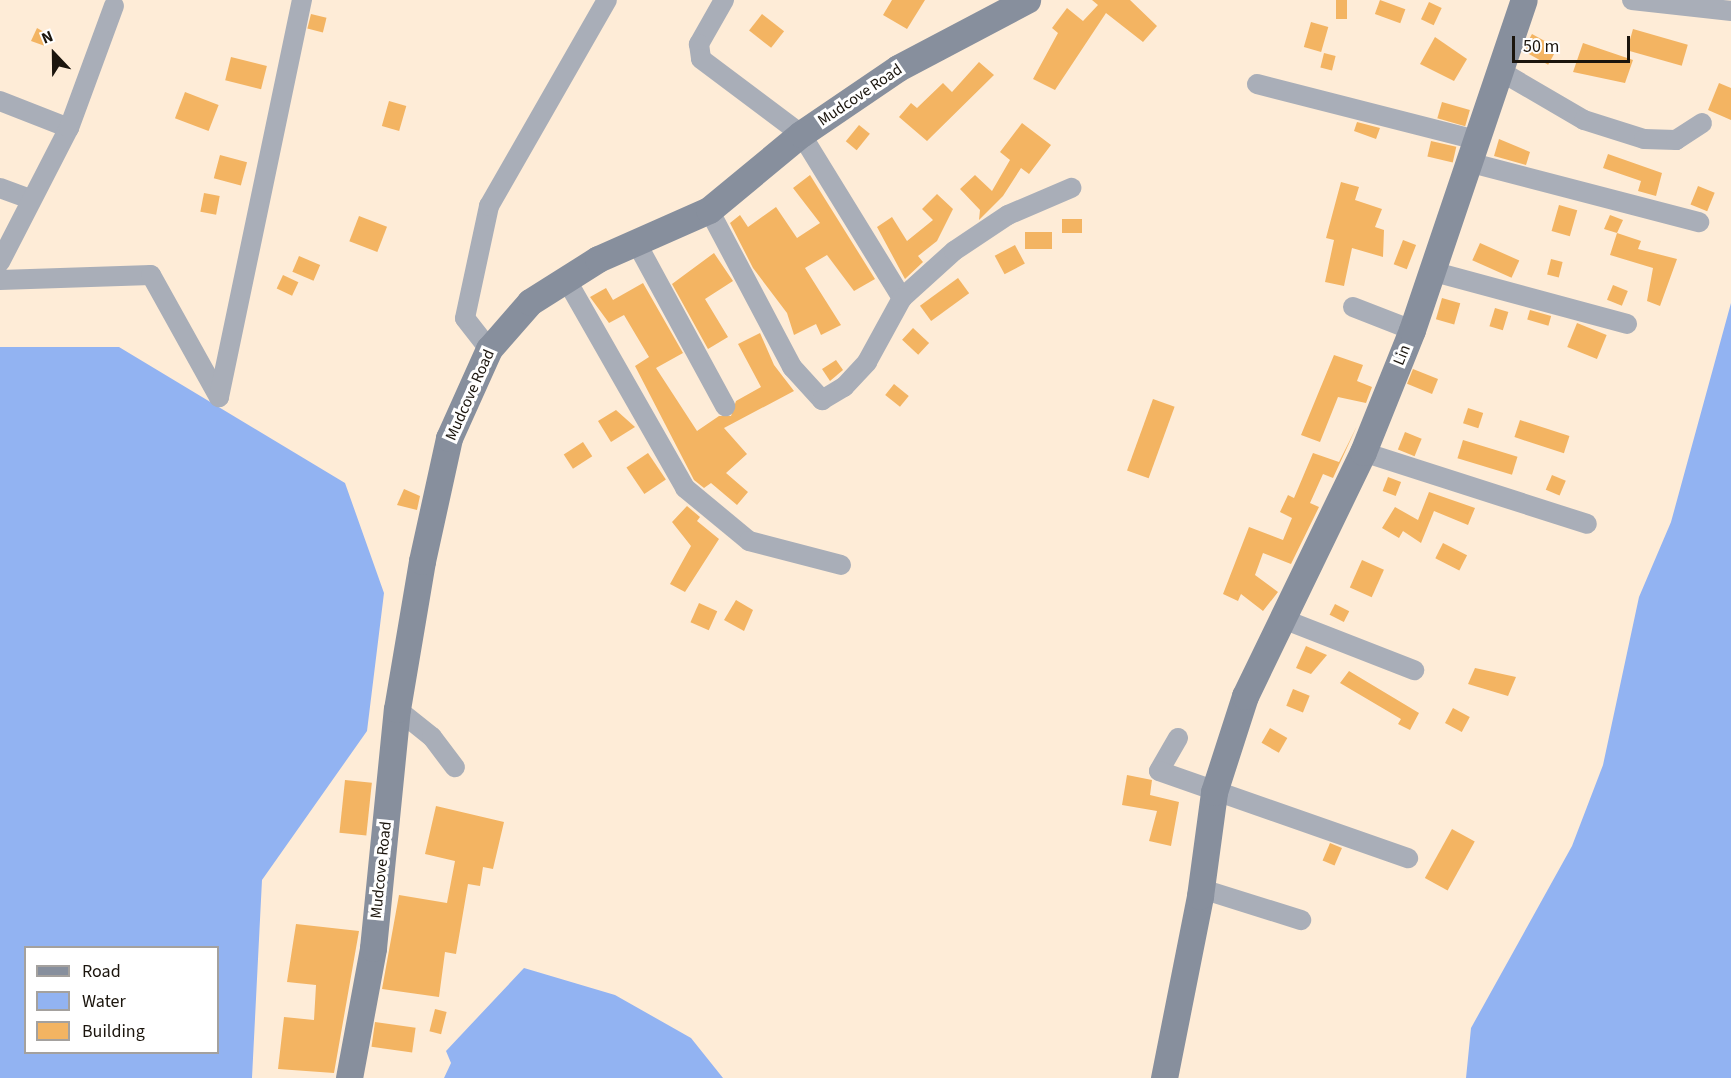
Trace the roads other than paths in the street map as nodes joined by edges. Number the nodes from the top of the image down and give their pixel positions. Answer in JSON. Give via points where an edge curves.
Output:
{"nodes":[{"id":1,"x":302,"y":0,"type":"edge"},
{"id":2,"x":607,"y":0,"type":"edge"},
{"id":3,"x":724,"y":0,"type":"edge"},
{"id":4,"x":1028,"y":0,"type":"edge"},
{"id":5,"x":1524,"y":0,"type":"edge"},
{"id":6,"x":1632,"y":0,"type":"edge"},
{"id":7,"x":114,"y":6,"type":"dead end"},
{"id":8,"x":1731,"y":11,"type":"edge"},
{"id":9,"x":1500,"y":71,"type":"junction"},
{"id":10,"x":1257,"y":84,"type":"dead end"},
{"id":11,"x":0,"y":101,"type":"edge"},
{"id":12,"x":1702,"y":123,"type":"dead end"},
{"id":13,"x":69,"y":128,"type":"junction"},
{"id":14,"x":801,"y":134,"type":"junction"},
{"id":15,"x":1472,"y":151,"type":"junction"},
{"id":16,"x":0,"y":188,"type":"edge"},
{"id":17,"x":1071,"y":188,"type":"dead end"},
{"id":18,"x":31,"y":199,"type":"junction"},
{"id":19,"x":709,"y":210,"type":"junction"},
{"id":20,"x":1698,"y":222,"type":"dead end"},
{"id":21,"x":636,"y":242,"type":"junction"},
{"id":22,"x":0,"y":262,"type":"edge"},
{"id":23,"x":1431,"y":271,"type":"junction"},
{"id":24,"x":566,"y":279,"type":"junction"},
{"id":25,"x":0,"y":280,"type":"edge"},
{"id":26,"x":902,"y":298,"type":"junction"},
{"id":27,"x":1353,"y":307,"type":"dead end"},
{"id":28,"x":1627,"y":324,"type":"dead end"},
{"id":29,"x":1412,"y":330,"type":"junction"},
{"id":30,"x":489,"y":349,"type":"junction"},
{"id":31,"x":725,"y":406,"type":"dead end"},
{"id":32,"x":1363,"y":452,"type":"junction"},
{"id":33,"x":1587,"y":524,"type":"dead end"},
{"id":34,"x":841,"y":565,"type":"dead end"},
{"id":35,"x":1283,"y":619,"type":"junction"},
{"id":36,"x":1414,"y":670,"type":"dead end"},
{"id":37,"x":397,"y":709,"type":"junction"},
{"id":38,"x":1178,"y":738,"type":"dead end"},
{"id":39,"x":455,"y":767,"type":"dead end"},
{"id":40,"x":1214,"y":792,"type":"junction"},
{"id":41,"x":1408,"y":858,"type":"dead end"},
{"id":42,"x":1202,"y":889,"type":"junction"},
{"id":43,"x":1301,"y":920,"type":"dead end"},
{"id":44,"x":349,"y":1078,"type":"edge"},
{"id":45,"x":1164,"y":1078,"type":"edge"}],
"edges":[{"from":1,"to":25,"type":"street","via":[[219,397],[151,275]]},
{"from":2,"to":30,"type":"street","via":[[489,206],[465,318]]},
{"from":3,"to":14,"type":"street","via":[[699,44],[701,59]]},
{"from":4,"to":14,"type":"street","name":"Mudcove Road","via":[[897,68]]},
{"from":5,"to":9,"type":"street","name":"Lin"},
{"from":6,"to":8,"type":"street"},
{"from":7,"to":13,"type":"street"},
{"from":9,"to":12,"type":"street","via":[[1584,120],[1644,139],[1676,140]]},
{"from":9,"to":15,"type":"street","name":"Lin"},
{"from":10,"to":15,"type":"street"},
{"from":11,"to":13,"type":"street"},
{"from":13,"to":18,"type":"street"},
{"from":14,"to":19,"type":"street","name":"Mudcove Road"},
{"from":14,"to":26,"type":"street"},
{"from":15,"to":20,"type":"street"},
{"from":15,"to":23,"type":"street","name":"Lin"},
{"from":16,"to":18,"type":"street"},
{"from":17,"to":26,"type":"street","via":[[1008,215],[954,251]]},
{"from":18,"to":22,"type":"street"},
{"from":19,"to":21,"type":"street","name":"Mudcove Road"},
{"from":19,"to":26,"type":"street","via":[[792,367],[822,400],[844,387],[867,362]]},
{"from":21,"to":24,"type":"street","name":"Mudcove Road"},
{"from":21,"to":31,"type":"street"},
{"from":23,"to":28,"type":"street"},
{"from":23,"to":29,"type":"street","name":"Lin"},
{"from":24,"to":30,"type":"street","name":"Mudcove Road","via":[[530,302]]},
{"from":24,"to":34,"type":"street","via":[[685,488],[749,541]]},
{"from":27,"to":29,"type":"street"},
{"from":29,"to":32,"type":"street","name":"Lin"},
{"from":30,"to":37,"type":"street","name":"Mudcove Road","via":[[449,438]]},
{"from":32,"to":33,"type":"street"},
{"from":32,"to":35,"type":"street","name":"Lin"},
{"from":35,"to":36,"type":"street"},
{"from":35,"to":40,"type":"street","name":"Lin","via":[[1245,696]]},
{"from":37,"to":39,"type":"street","via":[[432,737]]},
{"from":37,"to":44,"type":"street","name":"Mudcove Road","via":[[374,948]]},
{"from":38,"to":40,"type":"street","via":[[1159,771]]},
{"from":40,"to":41,"type":"street"},
{"from":40,"to":42,"type":"street","name":"Lin"},
{"from":42,"to":43,"type":"street"},
{"from":42,"to":45,"type":"street","name":"Lin"}]}
